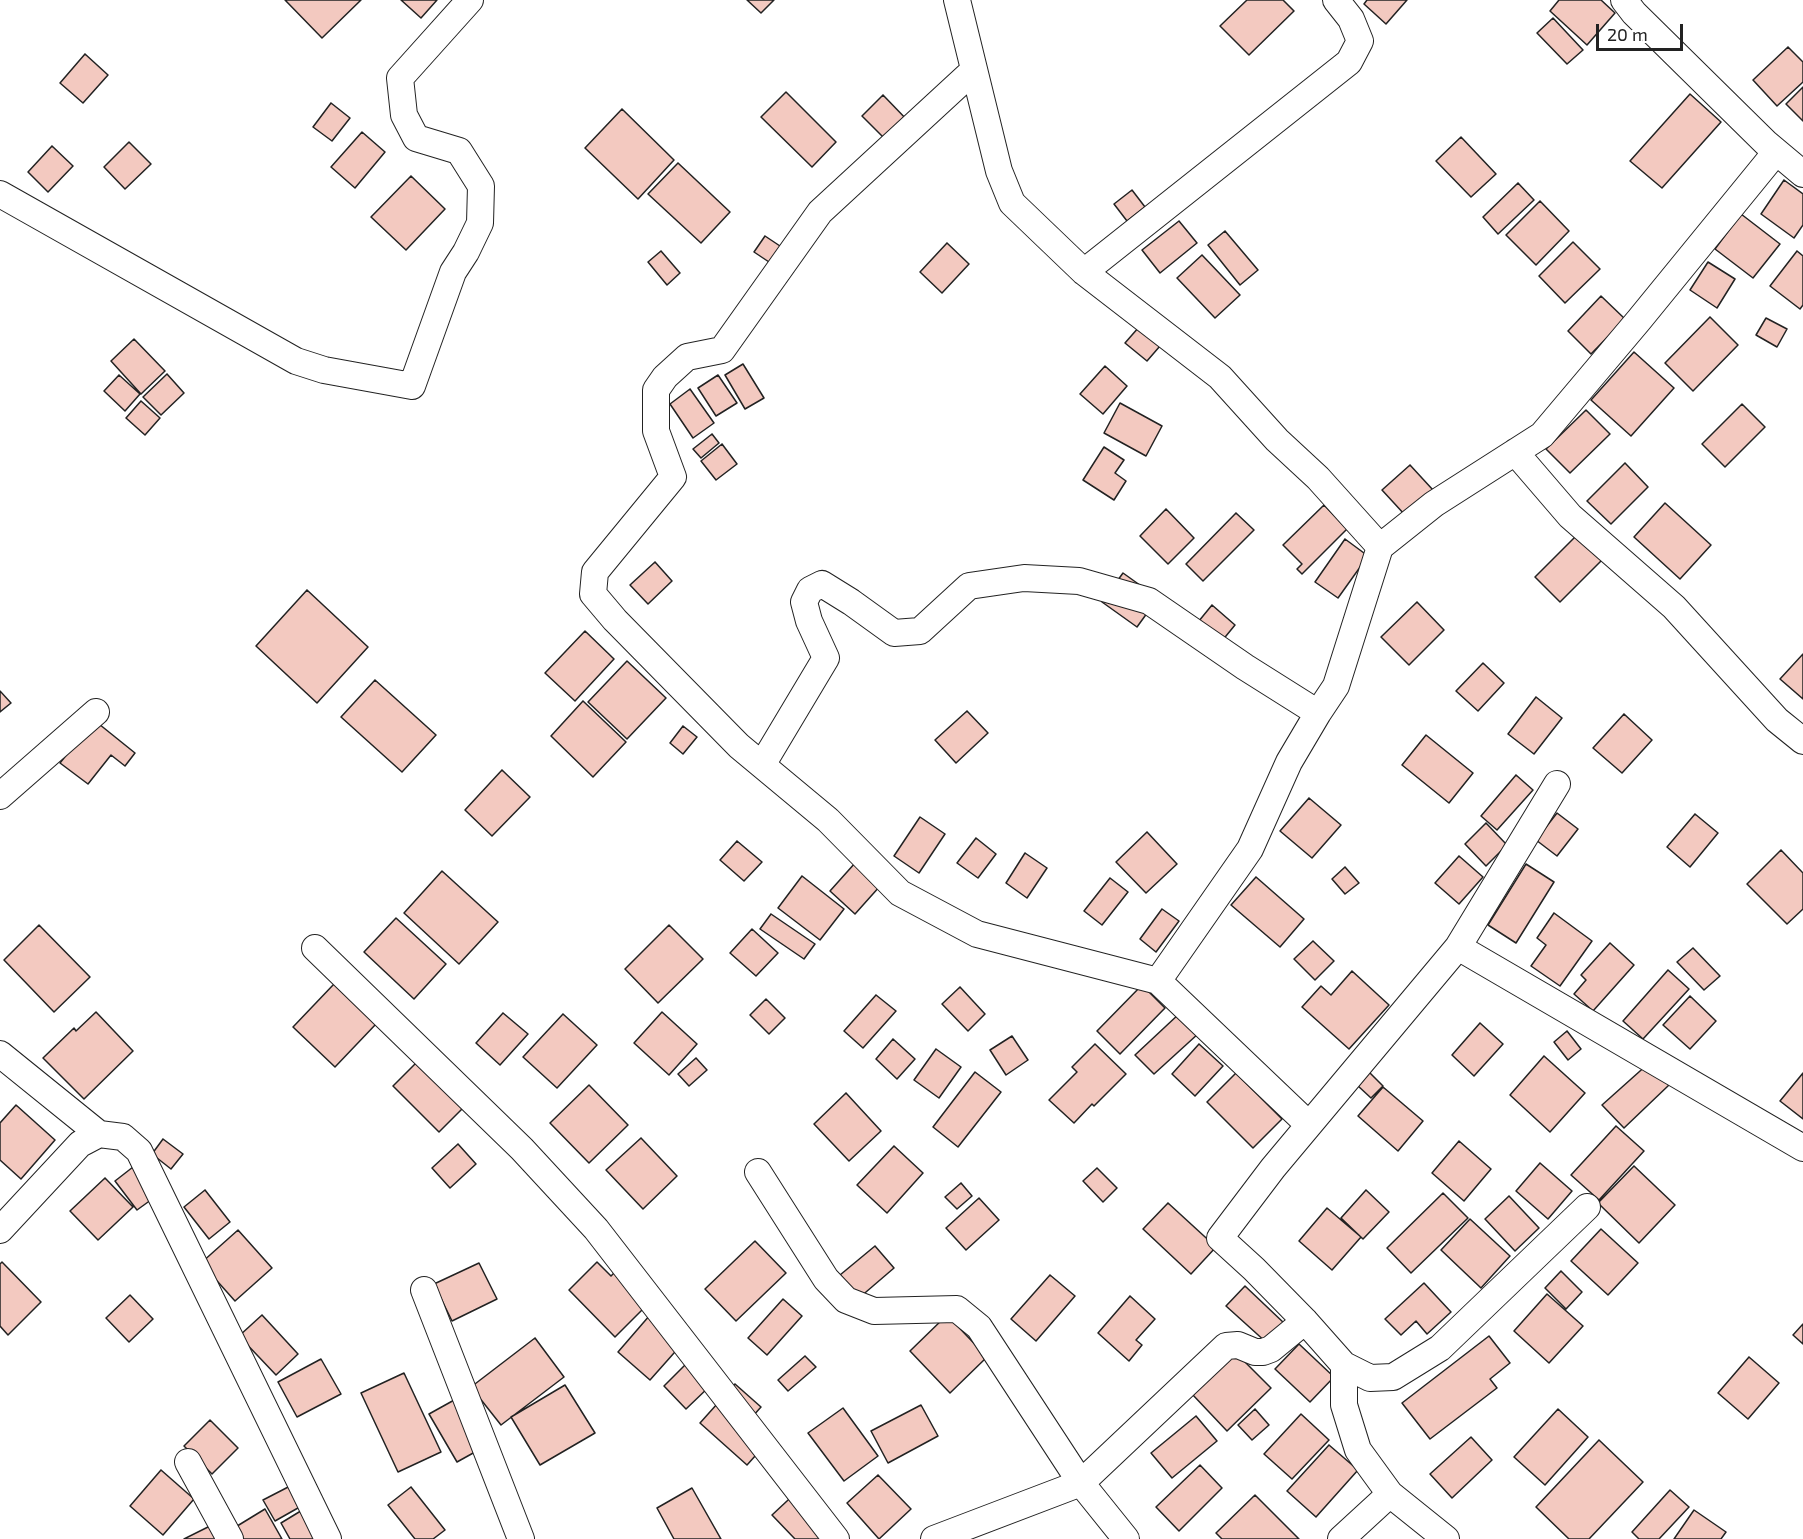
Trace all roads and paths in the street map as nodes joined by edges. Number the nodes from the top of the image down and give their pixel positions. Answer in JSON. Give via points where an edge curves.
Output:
{"nodes":[{"id":1,"x":470,"y":0,"type":"edge"},
{"id":2,"x":957,"y":0,"type":"edge"},
{"id":3,"x":1336,"y":0,"type":"edge"},
{"id":4,"x":1624,"y":0,"type":"edge"},
{"id":5,"x":974,"y":70,"type":"junction"},
{"id":6,"x":1776,"y":152,"type":"junction"},
{"id":7,"x":1803,"y":174,"type":"edge"},
{"id":8,"x":0,"y":194,"type":"edge"},
{"id":9,"x":1084,"y":272,"type":"junction"},
{"id":10,"x":1515,"y":452,"type":"junction"},
{"id":11,"x":1380,"y":547,"type":"junction"},
{"id":12,"x":96,"y":712,"type":"dead end"},
{"id":13,"x":1318,"y":713,"type":"junction"},
{"id":14,"x":1803,"y":741,"type":"edge"},
{"id":15,"x":762,"y":765,"type":"junction"},
{"id":16,"x":1557,"y":784,"type":"dead end"},
{"id":17,"x":0,"y":796,"type":"edge"},
{"id":18,"x":1458,"y":947,"type":"junction"},
{"id":19,"x":315,"y":948,"type":"dead end"},
{"id":20,"x":1158,"y":981,"type":"junction"},
{"id":21,"x":0,"y":1054,"type":"edge"},
{"id":22,"x":1309,"y":1125,"type":"junction"},
{"id":23,"x":99,"y":1134,"type":"junction"},
{"id":24,"x":1803,"y":1148,"type":"edge"},
{"id":25,"x":758,"y":1172,"type":"dead end"},
{"id":26,"x":1587,"y":1207,"type":"dead end"},
{"id":27,"x":0,"y":1230,"type":"edge"},
{"id":28,"x":424,"y":1290,"type":"dead end"},
{"id":29,"x":1305,"y":1321,"type":"junction"},
{"id":30,"x":1344,"y":1365,"type":"junction"},
{"id":31,"x":188,"y":1462,"type":"dead end"},
{"id":32,"x":1081,"y":1483,"type":"junction"},
{"id":33,"x":1389,"y":1494,"type":"junction"},
{"id":34,"x":230,"y":1539,"type":"edge"},
{"id":35,"x":328,"y":1539,"type":"edge"},
{"id":36,"x":521,"y":1539,"type":"edge"},
{"id":37,"x":836,"y":1539,"type":"edge"},
{"id":38,"x":934,"y":1539,"type":"edge"},
{"id":39,"x":1126,"y":1539,"type":"edge"},
{"id":40,"x":1341,"y":1539,"type":"edge"},
{"id":41,"x":1446,"y":1539,"type":"edge"}],
"edges":[{"from":1,"to":8,"type":"street","via":[[400,78],[404,115],[416,138],[459,151],[481,186],[480,223],[453,272],[412,386],[296,361]]},
{"from":2,"to":5,"type":"street"},
{"from":3,"to":9,"type":"street","via":[[1352,19],[1360,41],[1349,62]]},
{"from":4,"to":6,"type":"street"},
{"from":5,"to":9,"type":"street","via":[[999,171],[1012,203]]},
{"from":5,"to":15,"type":"street","via":[[820,212],[722,350],[687,357],[665,377],[656,390],[656,431],[673,477],[595,572],[593,594],[615,620]]},
{"from":6,"to":7,"type":"street"},
{"from":6,"to":10,"type":"street","via":[[1542,435]]},
{"from":9,"to":11,"type":"street","via":[[1220,377]]},
{"from":10,"to":11,"type":"street","via":[[1434,504]]},
{"from":10,"to":14,"type":"street","via":[[1570,516],[1674,607],[1777,720]]},
{"from":11,"to":13,"type":"street","via":[[1336,686]]},
{"from":12,"to":17,"type":"street"},
{"from":13,"to":15,"type":"street","via":[[1149,601],[1079,581],[1024,578],[969,586],[920,631],[894,633],[822,584],[810,590],[804,602],[826,658]]},
{"from":13,"to":20,"type":"street","via":[[1289,762],[1250,849]]},
{"from":15,"to":20,"type":"street","via":[[828,820],[900,893],[977,934]]},
{"from":16,"to":18,"type":"street"},
{"from":18,"to":22,"type":"street"},
{"from":18,"to":24,"type":"street"},
{"from":19,"to":37,"type":"street","via":[[522,1149],[596,1229]]},
{"from":20,"to":22,"type":"street"},
{"from":21,"to":23,"type":"street"},
{"from":22,"to":29,"type":"street","via":[[1220,1238]]},
{"from":23,"to":27,"type":"street","via":[[80,1144]]},
{"from":23,"to":35,"type":"street","via":[[123,1137],[139,1151]]},
{"from":25,"to":32,"type":"street","via":[[826,1279],[846,1299],[874,1311],[957,1308],[979,1327]]},
{"from":26,"to":30,"type":"street","via":[[1440,1348],[1393,1377],[1370,1378]]},
{"from":28,"to":36,"type":"street"},
{"from":29,"to":30,"type":"street"},
{"from":29,"to":32,"type":"street","via":[[1263,1352],[1226,1346]]},
{"from":30,"to":33,"type":"street","via":[[1344,1405],[1358,1450]]},
{"from":31,"to":34,"type":"street"},
{"from":32,"to":38,"type":"street"},
{"from":32,"to":39,"type":"street"},
{"from":33,"to":40,"type":"street"},
{"from":33,"to":41,"type":"street"}]}
